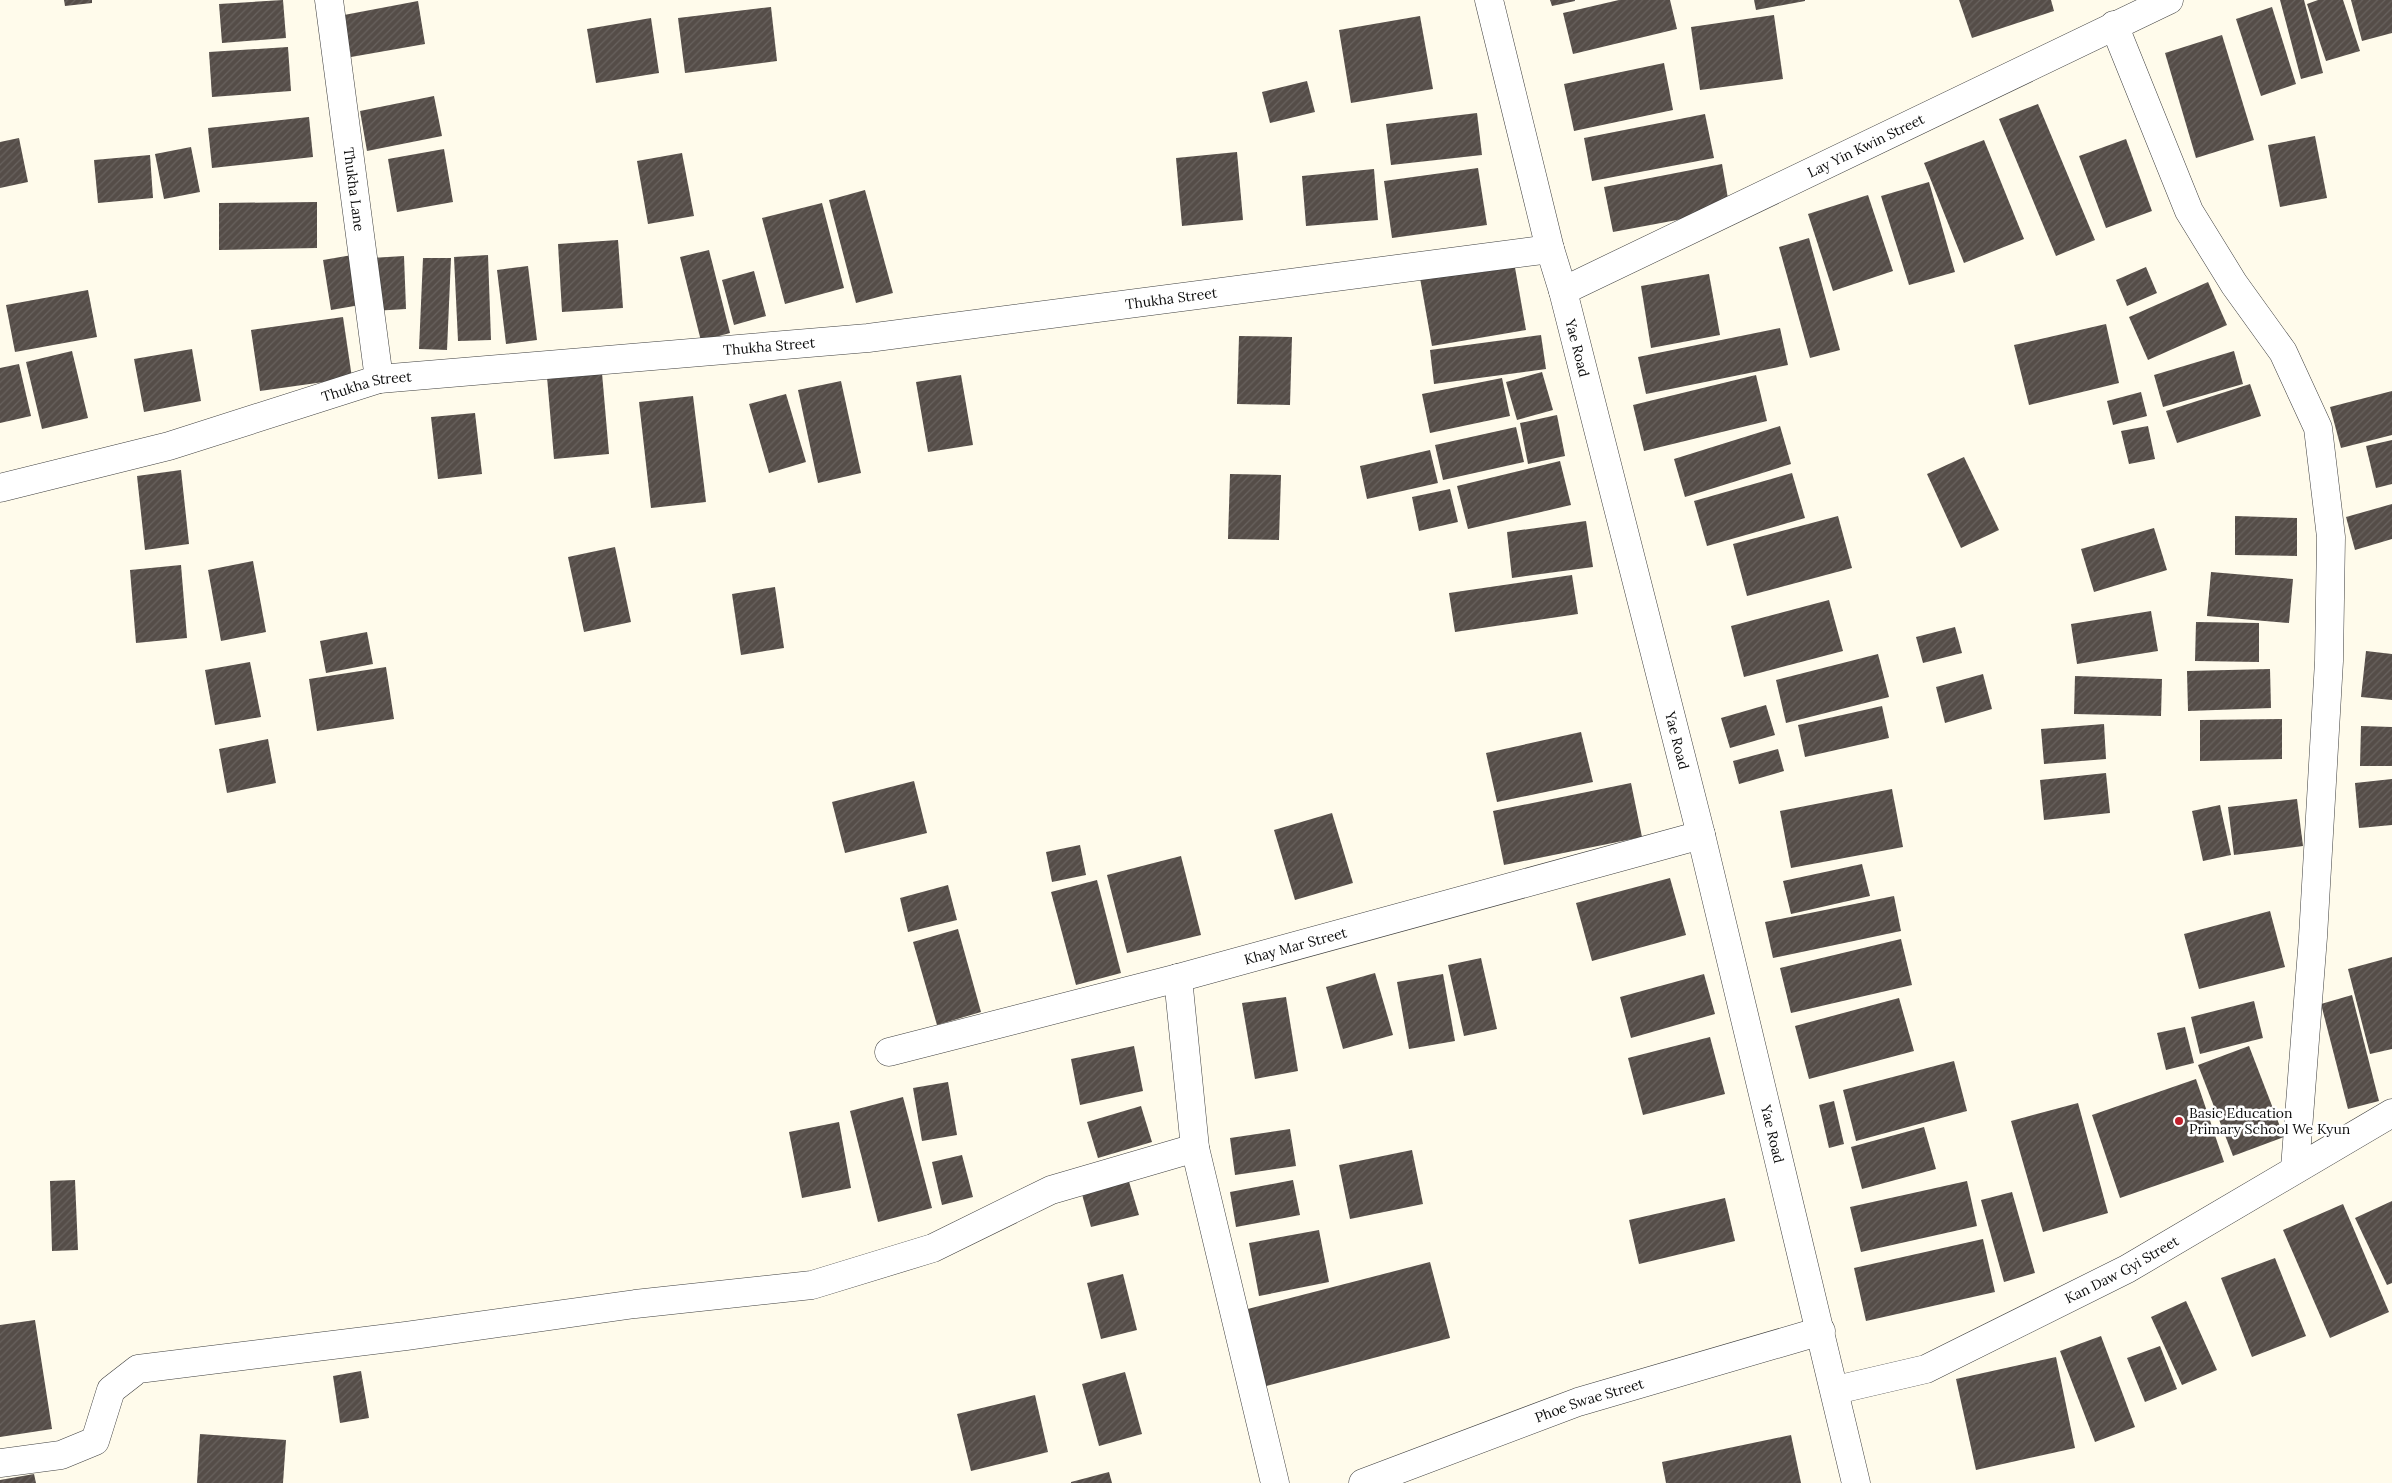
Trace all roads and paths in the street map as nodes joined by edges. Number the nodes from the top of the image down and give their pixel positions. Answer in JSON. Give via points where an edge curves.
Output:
{"nodes":[{"id":1,"x":329,"y":0,"type":"edge"},
{"id":2,"x":1489,"y":0,"type":"edge"},
{"id":3,"x":2169,"y":0,"type":"edge"},
{"id":4,"x":2114,"y":25,"type":"junction"},
{"id":5,"x":1550,"y":250,"type":"junction"},
{"id":6,"x":1563,"y":291,"type":"junction"},
{"id":7,"x":379,"y":379,"type":"junction"},
{"id":8,"x":0,"y":488,"type":"edge"},
{"id":9,"x":1701,"y":835,"type":"junction"},
{"id":10,"x":1178,"y":978,"type":"junction"},
{"id":11,"x":889,"y":1052,"type":"dead end"},
{"id":12,"x":2392,"y":1113,"type":"edge"},
{"id":13,"x":1195,"y":1148,"type":"junction"},
{"id":14,"x":2295,"y":1168,"type":"junction"},
{"id":15,"x":1821,"y":1331,"type":"junction"},
{"id":16,"x":1836,"y":1390,"type":"junction"},
{"id":17,"x":0,"y":1463,"type":"edge"},
{"id":18,"x":1275,"y":1483,"type":"edge"},
{"id":19,"x":1363,"y":1483,"type":"edge"},
{"id":20,"x":1856,"y":1483,"type":"edge"}],
"edges":[{"from":1,"to":7,"type":"street","name":"Thukha Lane"},
{"from":2,"to":5,"type":"street","name":"Yae Road"},
{"from":3,"to":4,"type":"street","name":"Lay Yin Kwin Street"},
{"from":4,"to":6,"type":"street","name":"Lay Yin Kwin Street"},
{"from":4,"to":14,"type":"street","via":[[2189,211],[2234,284],[2283,352],[2318,428],[2331,537],[2329,661],[2313,937]]},
{"from":5,"to":6,"type":"street","name":"Yae Road"},
{"from":5,"to":7,"type":"street","name":"Thukha Street","via":[[868,338]]},
{"from":6,"to":9,"type":"street","name":"Yae Road"},
{"from":7,"to":8,"type":"street","name":"Thukha Street","via":[[169,446]]},
{"from":9,"to":10,"type":"street","name":"Khay Mar Street"},
{"from":9,"to":15,"type":"street","name":"Yae Road"},
{"from":10,"to":11,"type":"street","name":"Khay Mar Street"},
{"from":10,"to":13,"type":"street"},
{"from":12,"to":14,"type":"street","name":"Kan Daw Gyi Street"},
{"from":13,"to":17,"type":"street","via":[[1051,1190],[933,1248],[812,1285],[636,1304],[138,1369],[111,1390],[95,1441],[61,1455]]},
{"from":13,"to":18,"type":"street"},
{"from":14,"to":16,"type":"street","name":"Kan Daw Gyi Street","via":[[2127,1269],[1926,1368]]},
{"from":15,"to":16,"type":"street","name":"Yae Road"},
{"from":15,"to":19,"type":"street","name":"Phoe Swae Street","via":[[1578,1402]]},
{"from":16,"to":20,"type":"street","name":"Yae Road"}]}
